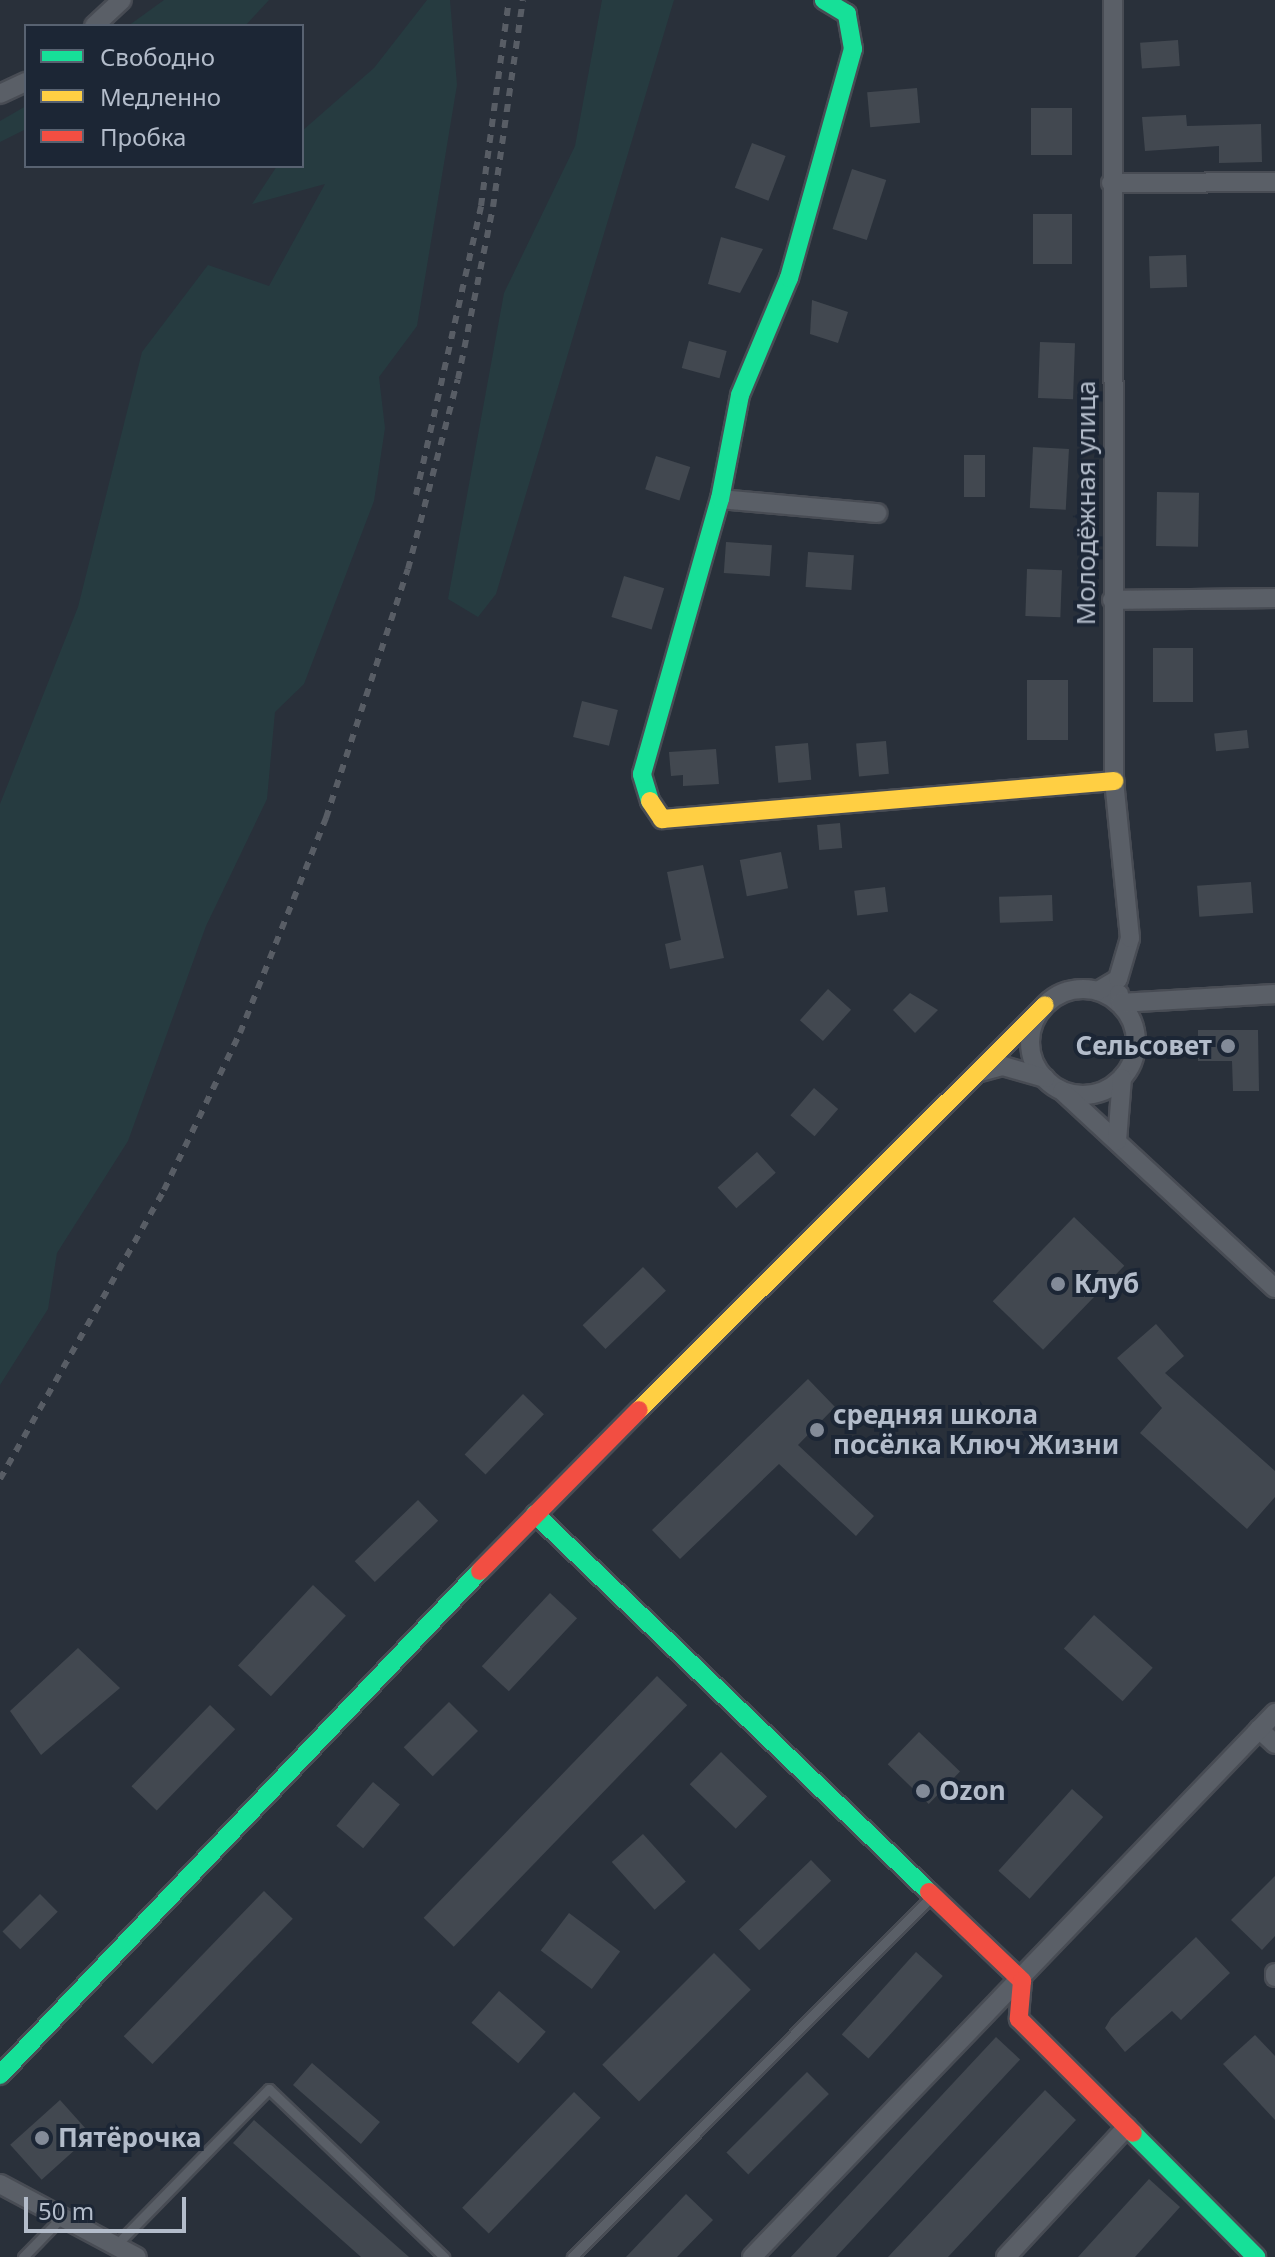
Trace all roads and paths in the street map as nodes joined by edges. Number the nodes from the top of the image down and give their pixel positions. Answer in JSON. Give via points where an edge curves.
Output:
{"nodes":[{"id":1,"x":122,"y":0,"type":"edge"},
{"id":2,"x":824,"y":0,"type":"edge"},
{"id":3,"x":1113,"y":0,"type":"edge"},
{"id":4,"x":96,"y":24,"type":"edge"},
{"id":5,"x":24,"y":83,"type":"edge"},
{"id":6,"x":0,"y":94,"type":"edge"},
{"id":7,"x":1275,"y":182,"type":"edge"},
{"id":8,"x":1111,"y":183,"type":"junction"},
{"id":9,"x":720,"y":499,"type":"junction"},
{"id":10,"x":877,"y":513,"type":"dead end"},
{"id":11,"x":1275,"y":598,"type":"edge"},
{"id":12,"x":1112,"y":600,"type":"junction"},
{"id":13,"x":1114,"y":781,"type":"junction"},
{"id":14,"x":1126,"y":964,"type":"junction"},
{"id":15,"x":1098,"y":991,"type":"junction"},
{"id":16,"x":1275,"y":994,"type":"edge"},
{"id":17,"x":1120,"y":1003,"type":"junction"},
{"id":18,"x":1045,"y":1005,"type":"junction"},
{"id":19,"x":978,"y":1073,"type":"junction"},
{"id":20,"x":1122,"y":1078,"type":"junction"},
{"id":21,"x":1052,"y":1083,"type":"junction"},
{"id":22,"x":1117,"y":1141,"type":"junction"},
{"id":23,"x":1275,"y":1288,"type":"edge"},
{"id":24,"x":535,"y":1514,"type":"junction"},
{"id":25,"x":1275,"y":1713,"type":"edge"},
{"id":26,"x":1259,"y":1729,"type":"junction"},
{"id":27,"x":1275,"y":1744,"type":"edge"},
{"id":28,"x":933,"y":1894,"type":"junction"},
{"id":29,"x":1022,"y":1981,"type":"junction"},
{"id":30,"x":0,"y":2075,"type":"edge"},
{"id":31,"x":1127,"y":2127,"type":"junction"},
{"id":32,"x":0,"y":2184,"type":"edge"},
{"id":33,"x":63,"y":2216,"type":"junction"},
{"id":34,"x":117,"y":2244,"type":"junction"},
{"id":35,"x":23,"y":2257,"type":"edge"},
{"id":36,"x":137,"y":2257,"type":"edge"},
{"id":37,"x":444,"y":2257,"type":"edge"},
{"id":38,"x":572,"y":2257,"type":"edge"},
{"id":39,"x":752,"y":2257,"type":"edge"},
{"id":40,"x":1006,"y":2257,"type":"edge"},
{"id":41,"x":1256,"y":2257,"type":"edge"}],
"edges":[{"from":1,"to":4,"type":"street"},
{"from":2,"to":9,"type":"street","via":[[847,14],[853,49],[789,278],[740,395]]},
{"from":3,"to":8,"type":"street","name":"Молодёжная улица"},
{"from":5,"to":6,"type":"street"},
{"from":7,"to":8,"type":"street"},
{"from":8,"to":12,"type":"street","name":"Молодёжная улица"},
{"from":9,"to":10,"type":"street"},
{"from":9,"to":13,"type":"street","via":[[642,774],[662,819]]},
{"from":11,"to":12,"type":"street"},
{"from":12,"to":13,"type":"street","name":"Молодёжная улица"},
{"from":13,"to":14,"type":"street","name":"Молодёжная улица"},
{"from":14,"to":15,"type":"street"},
{"from":14,"to":17,"type":"street","name":"Молодёжная улица"},
{"from":15,"to":17,"type":"street"},
{"from":15,"to":18,"type":"street","via":[[1071,990]]},
{"from":16,"to":17,"type":"street"},
{"from":17,"to":20,"type":"street","via":[[1136,1040]]},
{"from":18,"to":19,"type":"street"},
{"from":18,"to":21,"type":"street","via":[[1029,1052]]},
{"from":19,"to":21,"type":"street","via":[[1003,1066]]},
{"from":19,"to":24,"type":"street"},
{"from":20,"to":21,"type":"street","via":[[1089,1094]]},
{"from":20,"to":22,"type":"street"},
{"from":21,"to":22,"type":"street"},
{"from":22,"to":23,"type":"street"},
{"from":24,"to":28,"type":"street"},
{"from":24,"to":30,"type":"street"},
{"from":25,"to":26,"type":"street"},
{"from":26,"to":27,"type":"street"},
{"from":26,"to":29,"type":"street"},
{"from":28,"to":29,"type":"street"},
{"from":28,"to":38,"type":"lane"},
{"from":29,"to":31,"type":"street","via":[[1019,2019]]},
{"from":29,"to":39,"type":"street"},
{"from":31,"to":40,"type":"street"},
{"from":31,"to":41,"type":"street"},
{"from":32,"to":33,"type":"street"},
{"from":33,"to":34,"type":"street"},
{"from":33,"to":35,"type":"lane"},
{"from":34,"to":36,"type":"street"},
{"from":34,"to":37,"type":"lane","via":[[269,2089]]}]}
